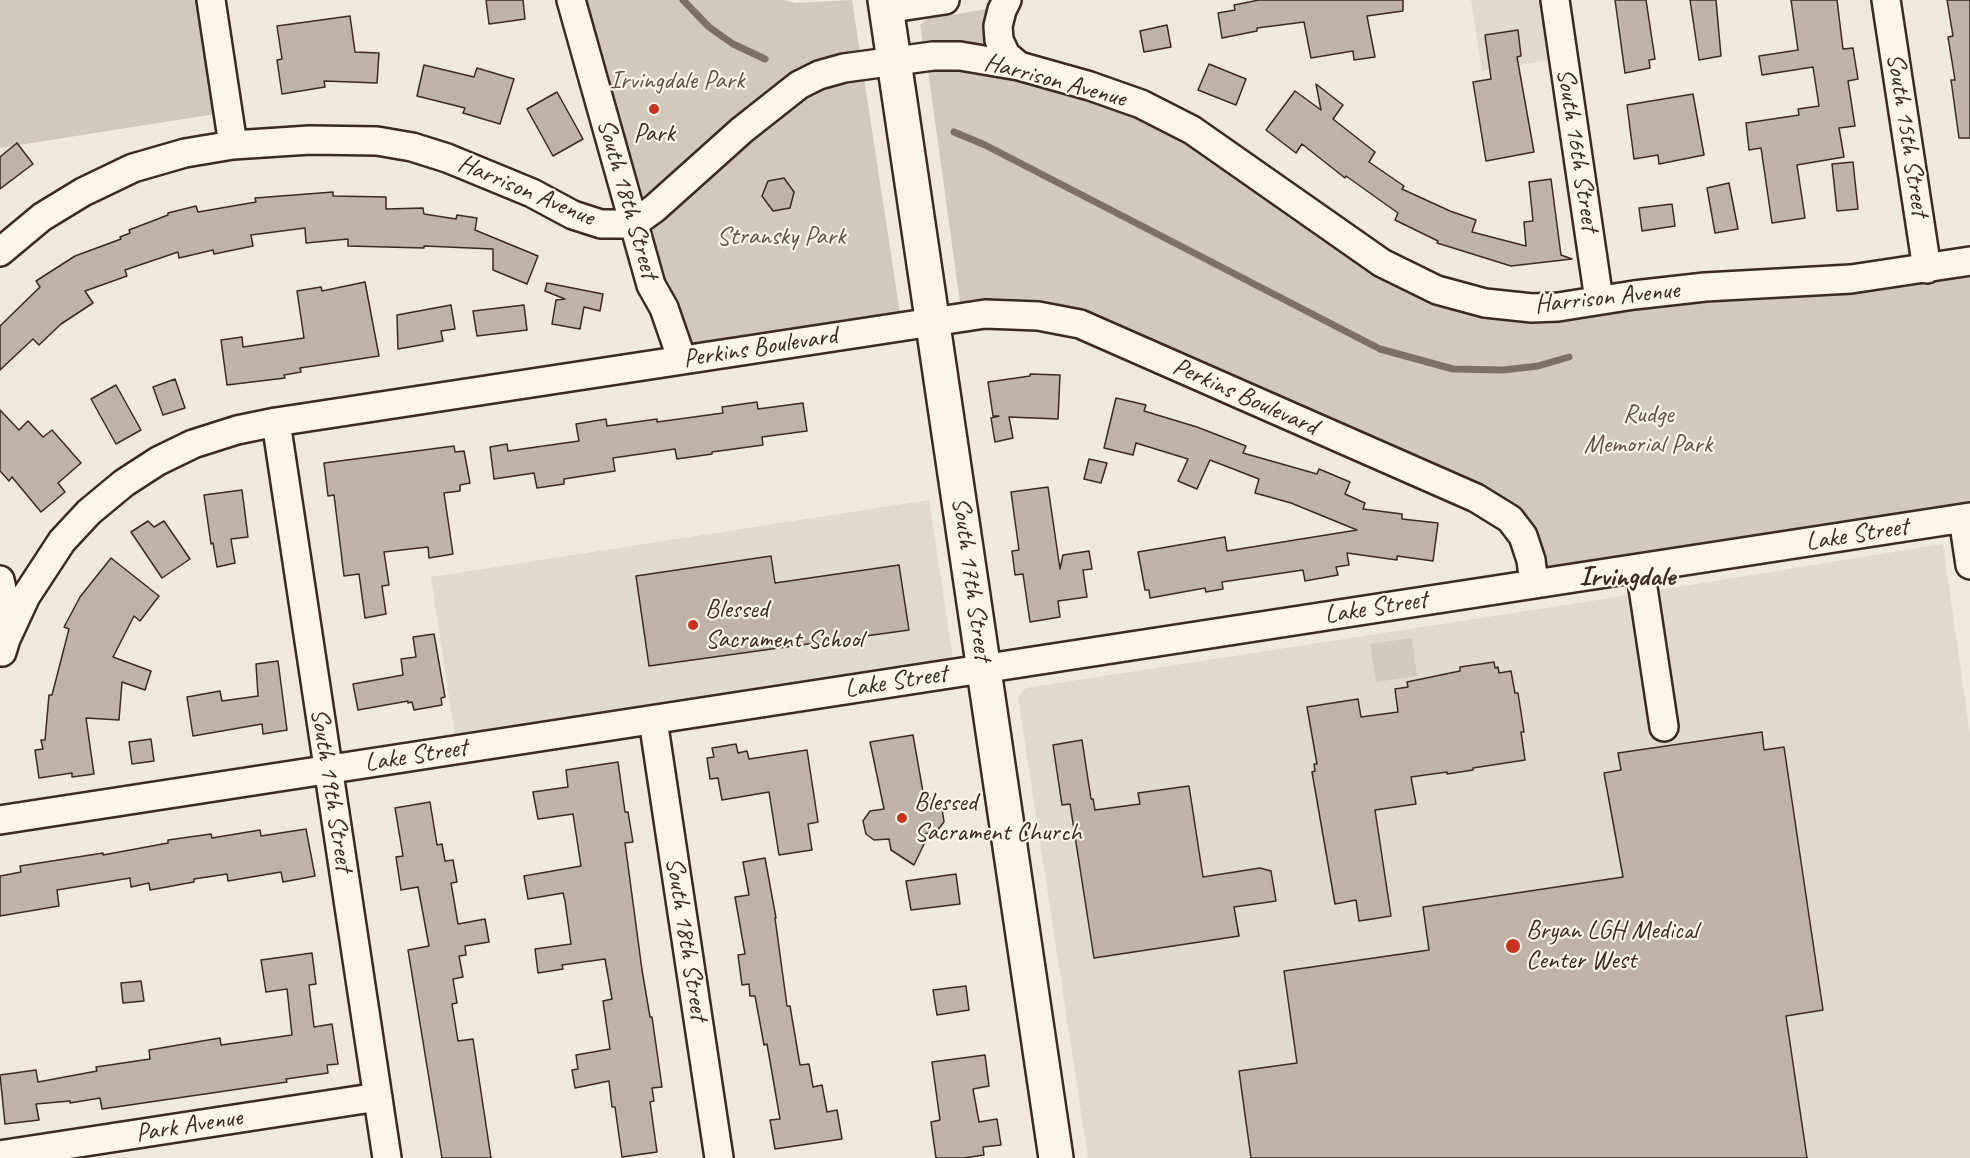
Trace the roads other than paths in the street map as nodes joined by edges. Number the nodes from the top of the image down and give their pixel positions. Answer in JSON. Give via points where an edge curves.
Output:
{"nodes":[{"id":1,"x":212,"y":0,"type":"edge"},
{"id":2,"x":571,"y":0,"type":"edge"},
{"id":3,"x":945,"y":0,"type":"edge"},
{"id":4,"x":1007,"y":0,"type":"edge"},
{"id":5,"x":1555,"y":0,"type":"edge"},
{"id":6,"x":1886,"y":0,"type":"edge"},
{"id":7,"x":886,"y":4,"type":"edge"},
{"id":8,"x":894,"y":61,"type":"junction"},
{"id":9,"x":1019,"y":66,"type":"junction"},
{"id":10,"x":233,"y":145,"type":"junction"},
{"id":11,"x":633,"y":224,"type":"junction"},
{"id":12,"x":0,"y":252,"type":"edge"},
{"id":13,"x":1970,"y":261,"type":"edge"},
{"id":14,"x":1927,"y":269,"type":"junction"},
{"id":15,"x":1599,"y":300,"type":"junction"},
{"id":16,"x":933,"y":321,"type":"junction"},
{"id":17,"x":682,"y":360,"type":"junction"},
{"id":18,"x":276,"y":422,"type":"junction"},
{"id":19,"x":1967,"y":518,"type":"edge"},
{"id":20,"x":1970,"y":565,"type":"edge"},
{"id":21,"x":1640,"y":568,"type":"junction"},
{"id":22,"x":0,"y":580,"type":"edge"},
{"id":23,"x":1534,"y":584,"type":"junction"},
{"id":24,"x":1,"y":656,"type":"edge"},
{"id":25,"x":984,"y":668,"type":"junction"},
{"id":26,"x":652,"y":720,"type":"junction"},
{"id":27,"x":1664,"y":727,"type":"dead end"},
{"id":28,"x":329,"y":769,"type":"junction"},
{"id":29,"x":0,"y":820,"type":"edge"},
{"id":30,"x":378,"y":1097,"type":"junction"},
{"id":31,"x":0,"y":1155,"type":"edge"},
{"id":32,"x":387,"y":1158,"type":"edge"},
{"id":33,"x":719,"y":1158,"type":"edge"},
{"id":34,"x":1056,"y":1158,"type":"edge"}],
"edges":[{"from":1,"to":10,"type":"street"},
{"from":2,"to":11,"type":"street","name":"South 18th Street"},
{"from":3,"to":7,"type":"street"},
{"from":4,"to":9,"type":"street","via":[[998,26],[999,40],[1006,55]]},
{"from":5,"to":15,"type":"street","name":"South 16th Street"},
{"from":6,"to":14,"type":"street","name":"South 15th Street"},
{"from":7,"to":8,"type":"main road","name":"South 17th Street"},
{"from":8,"to":9,"type":"street","name":"Harrison Avenue","via":[[960,56]]},
{"from":8,"to":11,"type":"street","name":"Harrison Avenue","via":[[844,68],[799,85]]},
{"from":8,"to":16,"type":"main road","name":"South 17th Street"},
{"from":9,"to":15,"type":"street","name":"Harrison Avenue","via":[[1090,86],[1192,129],[1382,263],[1437,290],[1485,303],[1533,308]]},
{"from":10,"to":11,"type":"street","name":"Harrison Avenue","via":[[321,140],[377,141],[412,147],[532,193],[573,215],[601,224]]},
{"from":10,"to":12,"type":"street","name":"Harrison Avenue","via":[[133,168],[42,217]]},
{"from":11,"to":17,"type":"street","name":"South 18th Street","via":[[651,285],[664,308]]},
{"from":13,"to":14,"type":"street","name":"Harrison Avenue"},
{"from":14,"to":15,"type":"street","name":"Harrison Avenue"},
{"from":16,"to":17,"type":"street","name":"Perkins Boulevard"},
{"from":16,"to":23,"type":"street","name":"Perkins Boulevard","via":[[1011,314],[1080,324],[1488,504],[1510,519],[1523,536]]},
{"from":16,"to":25,"type":"main road","name":"South 17th Street"},
{"from":17,"to":18,"type":"street","name":"Perkins Boulevard"},
{"from":18,"to":24,"type":"street","name":"Perkins Boulevard","via":[[193,444],[124,483],[89,512],[39,574]]},
{"from":18,"to":28,"type":"street","name":"South 19th Street"},
{"from":19,"to":20,"type":"street"},
{"from":19,"to":21,"type":"street","name":"Lake Street"},
{"from":21,"to":23,"type":"street","name":"Lake Street"},
{"from":21,"to":27,"type":"street"},
{"from":22,"to":24,"type":"street","via":[[7,620]]},
{"from":23,"to":25,"type":"street","name":"Lake Street"},
{"from":25,"to":26,"type":"street","name":"Lake Street"},
{"from":25,"to":34,"type":"main road","name":"South 17th Street"},
{"from":26,"to":28,"type":"street","name":"Lake Street"},
{"from":26,"to":33,"type":"street","name":"South 18th Street"},
{"from":28,"to":29,"type":"street","name":"Lake Street"},
{"from":28,"to":30,"type":"street","name":"South 19th Street"},
{"from":30,"to":31,"type":"street","name":"Park Avenue"},
{"from":30,"to":32,"type":"street","name":"South 19th Street"}]}
